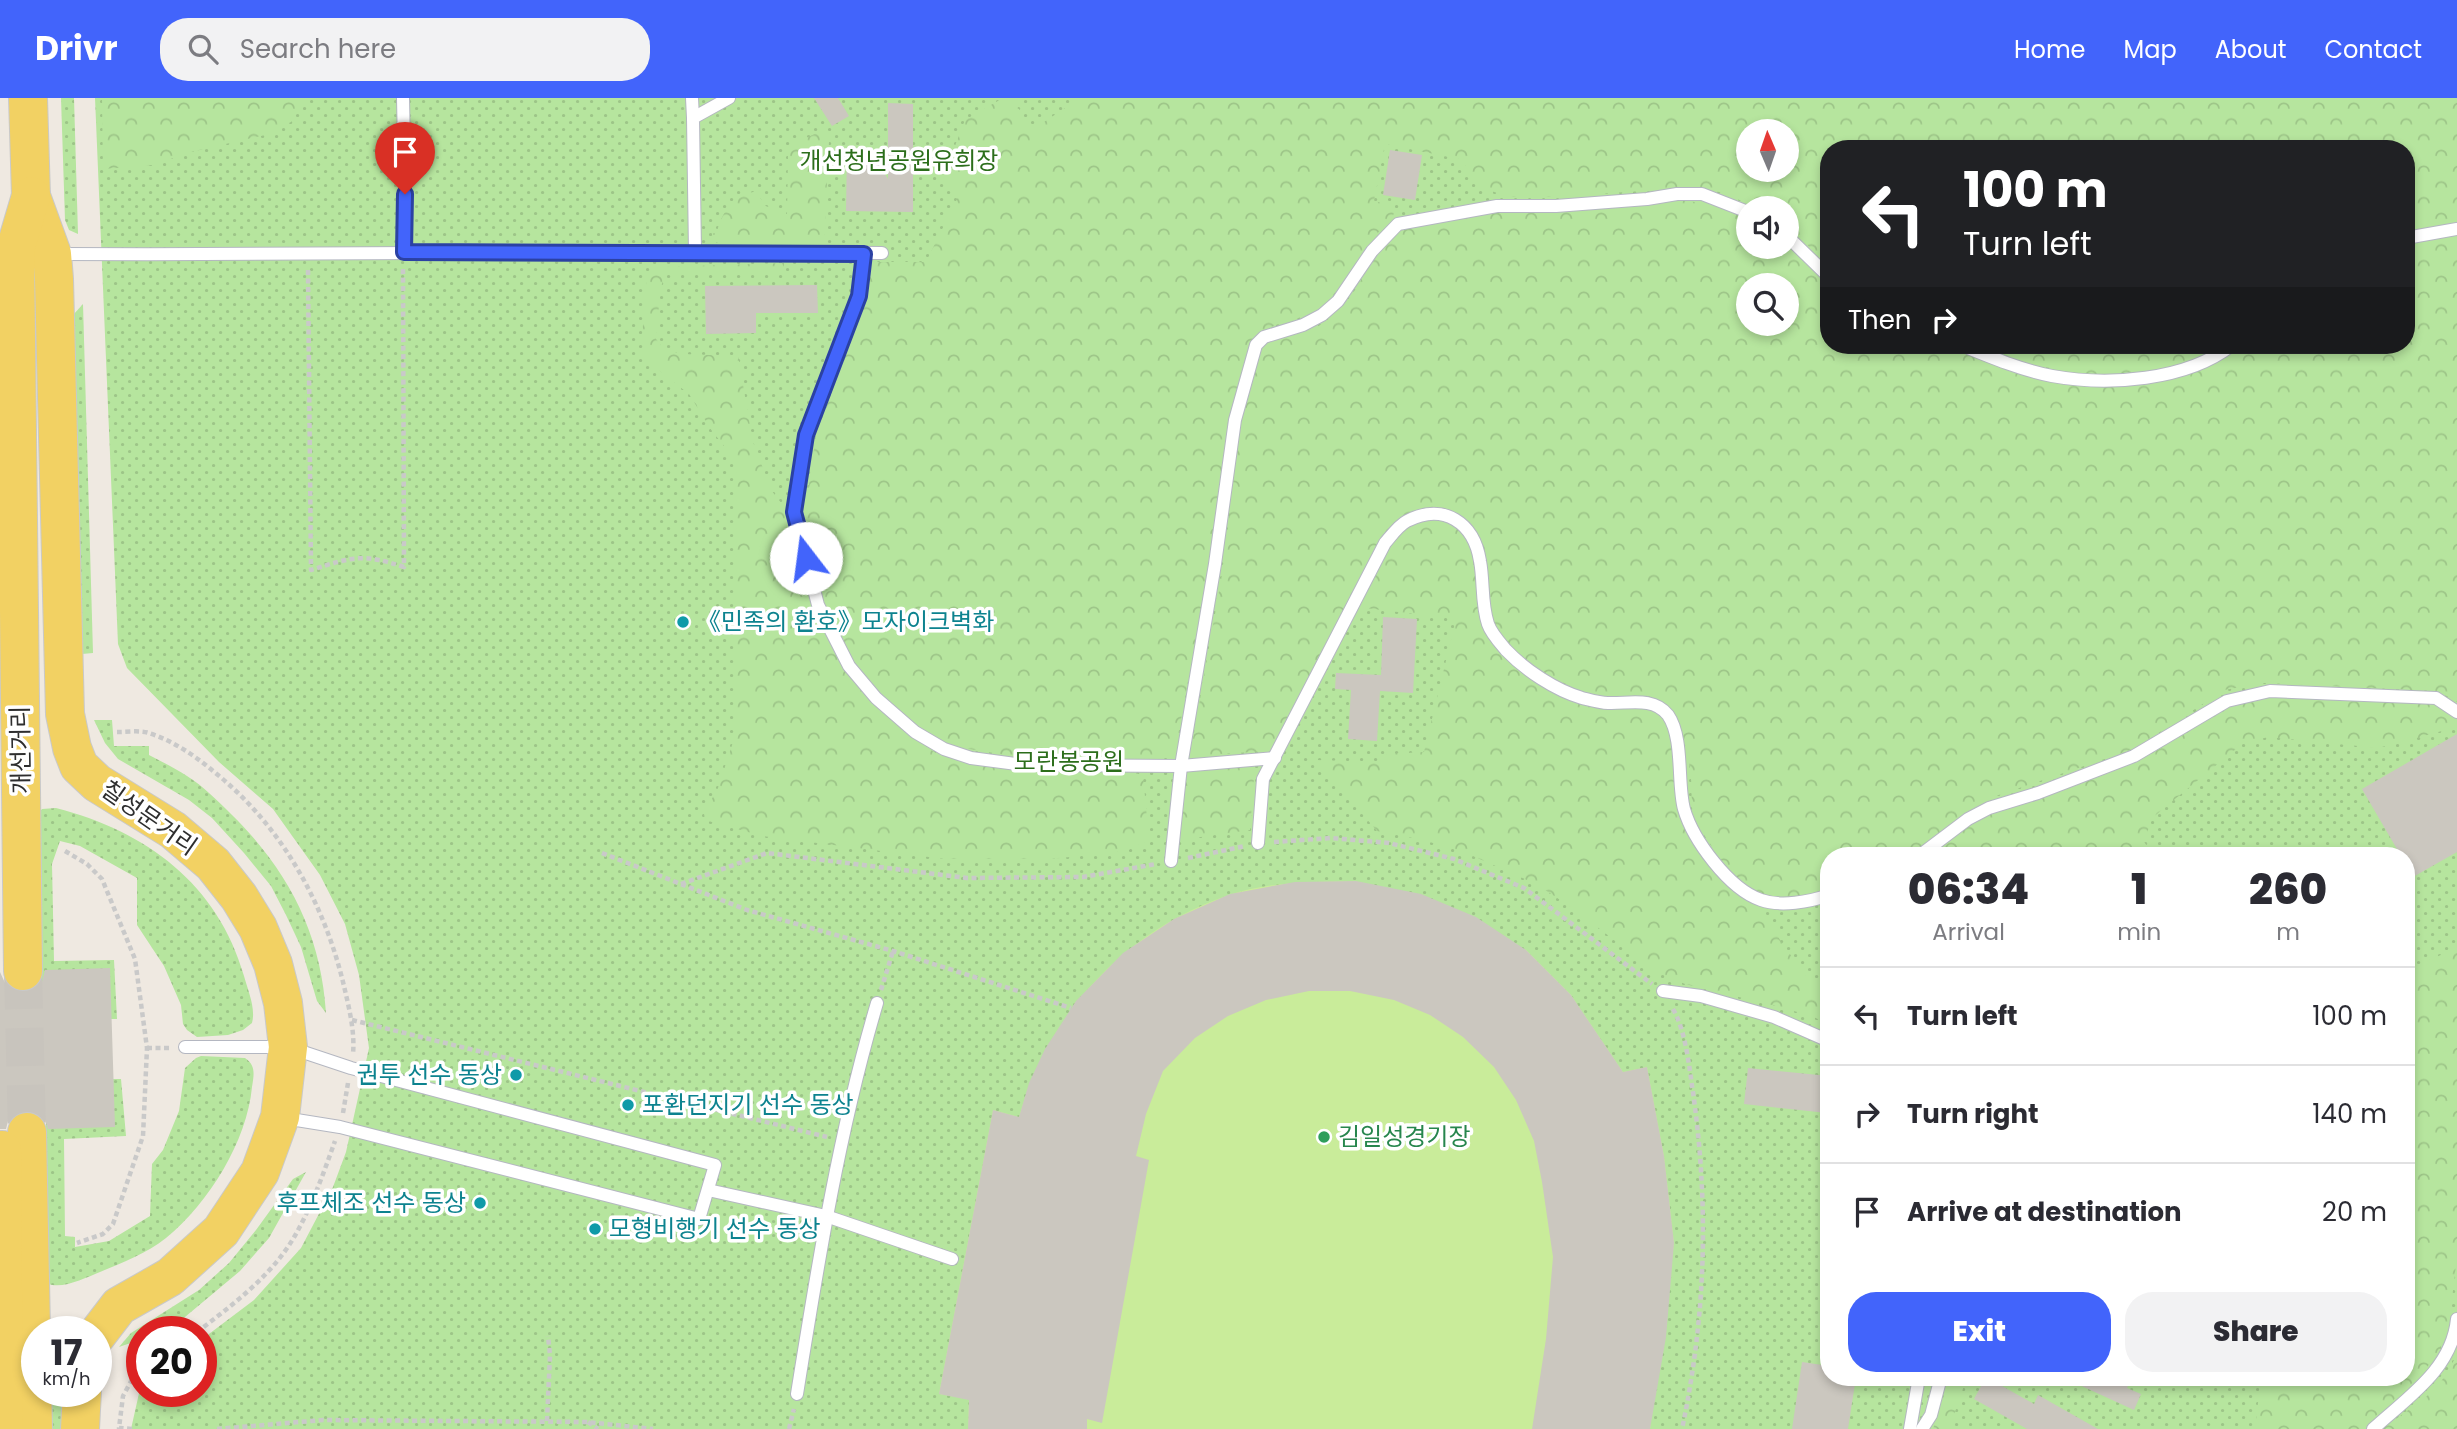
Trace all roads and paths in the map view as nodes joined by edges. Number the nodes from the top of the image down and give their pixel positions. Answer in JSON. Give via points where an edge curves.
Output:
{"nodes":[{"id":1,"x":28,"y":98,"type":"edge"},
{"id":2,"x":403,"y":98,"type":"edge"},
{"id":3,"x":692,"y":98,"type":"edge"},
{"id":4,"x":729,"y":98,"type":"edge"},
{"id":5,"x":692,"y":118,"type":"junction"},
{"id":6,"x":31,"y":196,"type":"junction"},
{"id":7,"x":1736,"y":207,"type":"edge"},
{"id":8,"x":2457,"y":229,"type":"edge"},
{"id":9,"x":2415,"y":236,"type":"edge"},
{"id":10,"x":1799,"y":247,"type":"edge"},
{"id":11,"x":404,"y":252,"type":"junction"},
{"id":12,"x":695,"y":252,"type":"junction"},
{"id":13,"x":882,"y":253,"type":"dead end"},
{"id":14,"x":52,"y":254,"type":"junction"},
{"id":15,"x":864,"y":254,"type":"junction"},
{"id":16,"x":307,"y":255,"type":"junction"},
{"id":17,"x":1820,"y":267,"type":"edge"},
{"id":18,"x":1984,"y":354,"type":"edge"},
{"id":19,"x":2221,"y":354,"type":"edge"},
{"id":20,"x":2457,"y":712,"type":"edge"},
{"id":21,"x":65,"y":714,"type":"joint"},
{"id":22,"x":117,"y":732,"type":"dead end"},
{"id":23,"x":148,"y":732,"type":"dead end"},
{"id":24,"x":1275,"y":758,"type":"junction"},
{"id":25,"x":1181,"y":766,"type":"junction"},
{"id":26,"x":1258,"y":843,"type":"junction"},
{"id":27,"x":1931,"y":847,"type":"edge"},
{"id":28,"x":65,"y":851,"type":"dead end"},
{"id":29,"x":601,"y":853,"type":"dead end"},
{"id":30,"x":1171,"y":861,"type":"junction"},
{"id":31,"x":681,"y":884,"type":"junction"},
{"id":32,"x":1820,"y":897,"type":"edge"},
{"id":33,"x":894,"y":951,"type":"junction"},
{"id":34,"x":888,"y":969,"type":"dead end"},
{"id":35,"x":23,"y":971,"type":"tunnel mouth"},
{"id":36,"x":1662,"y":991,"type":"junction"},
{"id":37,"x":877,"y":1003,"type":"dead end"},
{"id":38,"x":1071,"y":1008,"type":"dead end"},
{"id":39,"x":352,"y":1020,"type":"dead end"},
{"id":40,"x":1820,"y":1037,"type":"edge"},
{"id":41,"x":185,"y":1047,"type":"dead end"},
{"id":42,"x":288,"y":1047,"type":"junction"},
{"id":43,"x":280,"y":1117,"type":"junction"},
{"id":44,"x":15,"y":1133,"type":"edge"},
{"id":45,"x":842,"y":1141,"type":"junction"},
{"id":46,"x":708,"y":1190,"type":"junction"},
{"id":47,"x":826,"y":1216,"type":"junction"},
{"id":48,"x":77,"y":1243,"type":"dead end"},
{"id":49,"x":952,"y":1258,"type":"dead end"},
{"id":50,"x":111,"y":1316,"type":"edge"},
{"id":51,"x":2457,"y":1319,"type":"edge"},
{"id":52,"x":548,"y":1336,"type":"dead end"},
{"id":53,"x":1917,"y":1386,"type":"edge"},
{"id":54,"x":1939,"y":1386,"type":"edge"},
{"id":55,"x":126,"y":1390,"type":"edge"},
{"id":56,"x":797,"y":1394,"type":"dead end"},
{"id":57,"x":81,"y":1407,"type":"edge"},
{"id":58,"x":547,"y":1421,"type":"junction"},
{"id":59,"x":587,"y":1422,"type":"junction"},
{"id":60,"x":4,"y":1429,"type":"edge"},
{"id":61,"x":33,"y":1429,"type":"edge"},
{"id":62,"x":80,"y":1429,"type":"edge"},
{"id":63,"x":119,"y":1429,"type":"edge"},
{"id":64,"x":132,"y":1429,"type":"edge"},
{"id":65,"x":217,"y":1429,"type":"edge"},
{"id":66,"x":598,"y":1429,"type":"edge"},
{"id":67,"x":653,"y":1429,"type":"edge"},
{"id":68,"x":1682,"y":1429,"type":"edge"},
{"id":69,"x":1910,"y":1429,"type":"edge"},
{"id":70,"x":1923,"y":1429,"type":"edge"},
{"id":71,"x":2373,"y":1429,"type":"edge"}],
"edges":[{"from":1,"to":6,"type":"main road","name":"개선거리"},
{"from":2,"to":11,"type":"lane"},
{"from":3,"to":5,"type":"lane"},
{"from":4,"to":5,"type":"lane"},
{"from":5,"to":12,"type":"lane"},
{"from":6,"to":14,"type":"main road","name":"개선거리"},
{"from":6,"to":35,"type":"main road","name":"개선거리","via":[[15,250]]},
{"from":7,"to":25,"type":"lane","via":[[1702,194],[1677,194],[1556,206],[1497,206],[1398,224],[1322,315],[1264,337],[1256,345],[1235,420]]},
{"from":8,"to":9,"type":"lane"},
{"from":10,"to":17,"type":"lane"},
{"from":11,"to":12,"type":"lane"},
{"from":11,"to":16,"type":"lane"},
{"from":11,"to":16,"type":"path","via":[[404,567],[376,558],[348,558],[311,570]]},
{"from":12,"to":15,"type":"lane"},
{"from":13,"to":15,"type":"lane"},
{"from":14,"to":16,"type":"lane"},
{"from":14,"to":21,"type":"main road","name":"개선거리"},
{"from":15,"to":25,"type":"lane","via":[[859,296],[806,435],[794,512],[818,604],[849,666],[876,698],[915,732],[971,758],[1024,765]]},
{"from":18,"to":19,"type":"lane","via":[[2052,376],[2117,381],[2147,378]]},
{"from":20,"to":27,"type":"lane","via":[[2436,698],[2270,691],[2227,701],[2134,756],[1989,808]]},
{"from":21,"to":42,"type":"main road","name":"칠성문거리","via":[[79,766],[97,783],[173,830],[213,864],[239,897],[273,964]]},
{"from":22,"to":23,"type":"path"},
{"from":24,"to":25,"type":"lane"},
{"from":24,"to":26,"type":"lane","via":[[1263,779]]},
{"from":24,"to":32,"type":"lane","via":[[1385,543],[1405,521],[1441,513],[1459,520],[1472,536],[1480,559],[1489,627],[1521,664],[1581,698],[1608,703],[1636,701],[1667,715],[1680,755],[1690,827],[1716,865],[1761,900],[1790,903]]},
{"from":25,"to":30,"type":"lane"},
{"from":26,"to":30,"type":"path"},
{"from":26,"to":36,"type":"path","via":[[1342,839],[1389,843],[1454,859],[1524,888]]},
{"from":28,"to":48,"type":"path","via":[[103,879],[135,959],[147,1048],[143,1136],[113,1224],[103,1234]]},
{"from":29,"to":31,"type":"path"},
{"from":30,"to":31,"type":"path","via":[[1083,877],[967,878],[766,853]]},
{"from":31,"to":33,"type":"path","via":[[747,909]]},
{"from":33,"to":34,"type":"path"},
{"from":33,"to":38,"type":"path"},
{"from":36,"to":40,"type":"lane","via":[[1701,996],[1774,1017]]},
{"from":36,"to":68,"type":"path","via":[[1678,1018],[1690,1074],[1704,1207],[1698,1336]]},
{"from":37,"to":45,"type":"lane"},
{"from":39,"to":45,"type":"path"},
{"from":41,"to":42,"type":"lane"},
{"from":42,"to":43,"type":"main road","name":"칠성문거리"},
{"from":42,"to":46,"type":"lane","via":[[715,1165]]},
{"from":43,"to":46,"type":"lane","via":[[340,1127],[699,1219]]},
{"from":43,"to":50,"type":"main road","name":"칠성문거리","via":[[260,1172],[221,1231],[170,1277],[119,1306]]},
{"from":44,"to":60,"type":"main road"},
{"from":44,"to":61,"type":"main road"},
{"from":45,"to":47,"type":"lane"},
{"from":46,"to":47,"type":"lane"},
{"from":47,"to":49,"type":"lane"},
{"from":47,"to":56,"type":"lane"},
{"from":51,"to":71,"type":"lane","via":[[2443,1363]]},
{"from":52,"to":58,"type":"path"},
{"from":53,"to":69,"type":"lane"},
{"from":54,"to":70,"type":"lane"},
{"from":55,"to":63,"type":"path"},
{"from":57,"to":62,"type":"main road"},
{"from":58,"to":59,"type":"path"},
{"from":58,"to":65,"type":"path","via":[[323,1420]]},
{"from":59,"to":66,"type":"path"},
{"from":59,"to":67,"type":"path"},
{"from":63,"to":64,"type":"path"}]}
